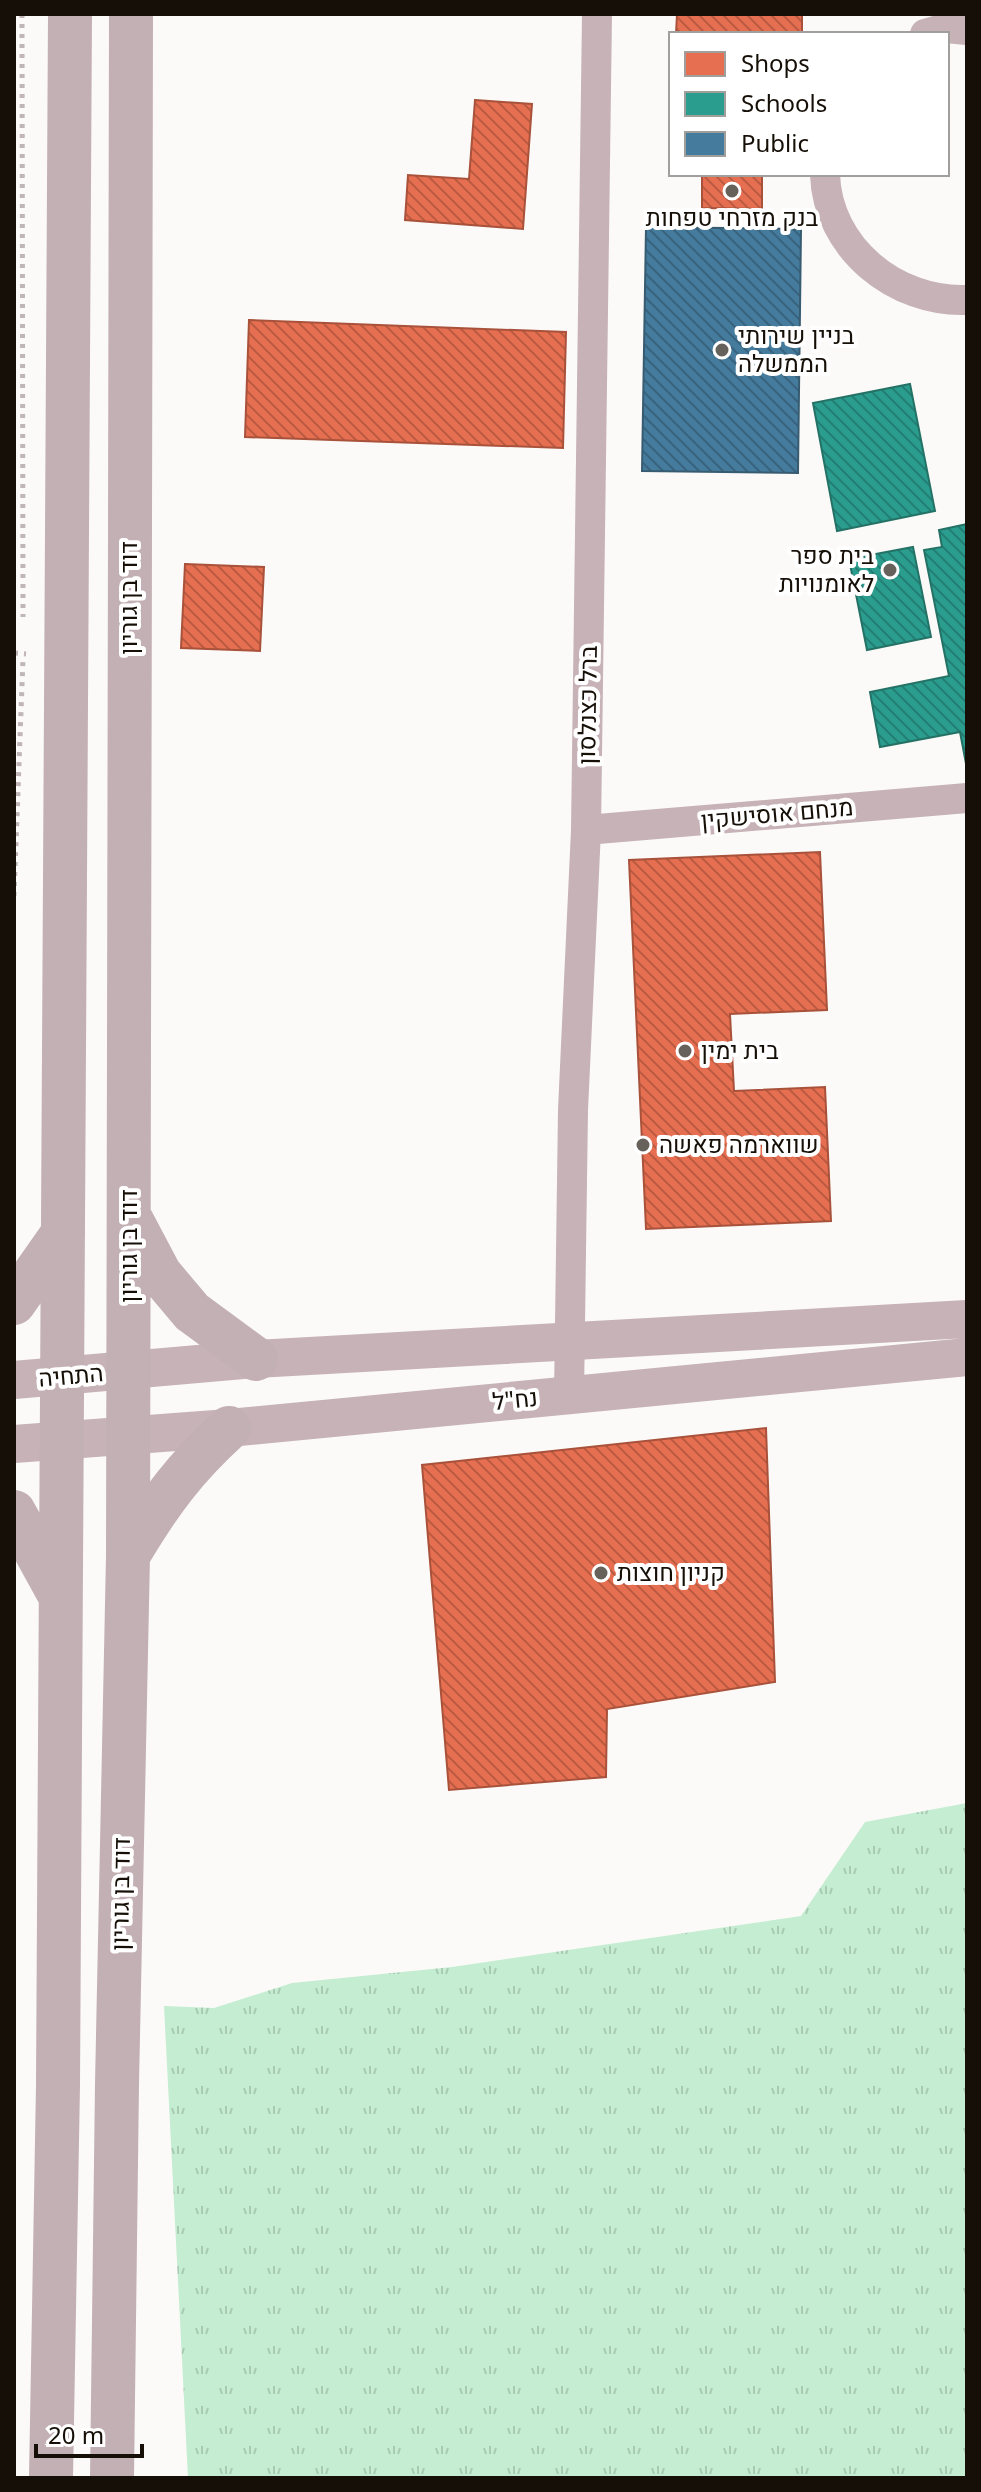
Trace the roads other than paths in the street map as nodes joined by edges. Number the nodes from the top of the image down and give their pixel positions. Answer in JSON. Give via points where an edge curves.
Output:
{"nodes":[{"id":1,"x":70,"y":14,"type":"edge"},
{"id":2,"x":131,"y":14,"type":"edge"},
{"id":3,"x":597,"y":14,"type":"edge"},
{"id":4,"x":967,"y":30,"type":"edge"},
{"id":5,"x":932,"y":32,"type":"edge"},
{"id":6,"x":825,"y":176,"type":"edge"},
{"id":7,"x":967,"y":300,"type":"edge"},
{"id":8,"x":967,"y":798,"type":"edge"},
{"id":9,"x":586,"y":830,"type":"junction"},
{"id":10,"x":129,"y":1215,"type":"junction"},
{"id":11,"x":63,"y":1233,"type":"junction"},
{"id":12,"x":14,"y":1303,"type":"edge"},
{"id":13,"x":967,"y":1319,"type":"edge"},
{"id":14,"x":569,"y":1340,"type":"junction"},
{"id":15,"x":967,"y":1357,"type":"edge"},
{"id":16,"x":256,"y":1359,"type":"junction"},
{"id":17,"x":129,"y":1371,"type":"junction"},
{"id":18,"x":63,"y":1376,"type":"junction"},
{"id":19,"x":14,"y":1380,"type":"edge"},
{"id":20,"x":569,"y":1395,"type":"junction"},
{"id":21,"x":229,"y":1428,"type":"junction"},
{"id":22,"x":128,"y":1435,"type":"junction"},
{"id":23,"x":62,"y":1441,"type":"junction"},
{"id":24,"x":14,"y":1444,"type":"edge"},
{"id":25,"x":14,"y":1512,"type":"edge"},
{"id":26,"x":128,"y":1556,"type":"junction"},
{"id":27,"x":61,"y":1597,"type":"junction"},
{"id":28,"x":51,"y":2478,"type":"edge"},
{"id":29,"x":112,"y":2478,"type":"edge"}],
"edges":[{"from":1,"to":11,"type":"main road"},
{"from":2,"to":10,"type":"main road","name":"דוד בן גוריון"},
{"from":3,"to":9,"type":"street","name":"ברל כצנלסון"},
{"from":4,"to":5,"type":"street"},
{"from":6,"to":7,"type":"street","via":[[840,230],[867,265],[902,289],[944,301]]},
{"from":8,"to":9,"type":"street","name":"מנחם אוסישקין"},
{"from":9,"to":14,"type":"street","name":"ברל כצנלסון"},
{"from":10,"to":16,"type":"main road","via":[[160,1274],[192,1312]]},
{"from":10,"to":17,"type":"main road","name":"דוד בן גוריון"},
{"from":11,"to":12,"type":"main road"},
{"from":11,"to":18,"type":"main road"},
{"from":13,"to":14,"type":"street"},
{"from":14,"to":16,"type":"street"},
{"from":14,"to":20,"type":"street","name":"ברל כצנלסון"},
{"from":15,"to":20,"type":"street","name":"נח\"ל"},
{"from":16,"to":17,"type":"street"},
{"from":17,"to":18,"type":"street","name":"התחיה"},
{"from":17,"to":22,"type":"main road","name":"דוד בן גוריון"},
{"from":18,"to":19,"type":"street","name":"התחיה"},
{"from":18,"to":23,"type":"main road"},
{"from":20,"to":21,"type":"street","name":"נח\"ל"},
{"from":21,"to":22,"type":"street","name":"נח\"ל"},
{"from":21,"to":26,"type":"main road","via":[[161,1501]]},
{"from":22,"to":23,"type":"street","name":"נח\"ל"},
{"from":22,"to":26,"type":"main road","name":"דוד בן גוריון"},
{"from":23,"to":24,"type":"street"},
{"from":23,"to":27,"type":"main road"},
{"from":25,"to":27,"type":"main road"},
{"from":26,"to":29,"type":"main road","name":"דוד בן גוריון"},
{"from":27,"to":28,"type":"main road"}]}
